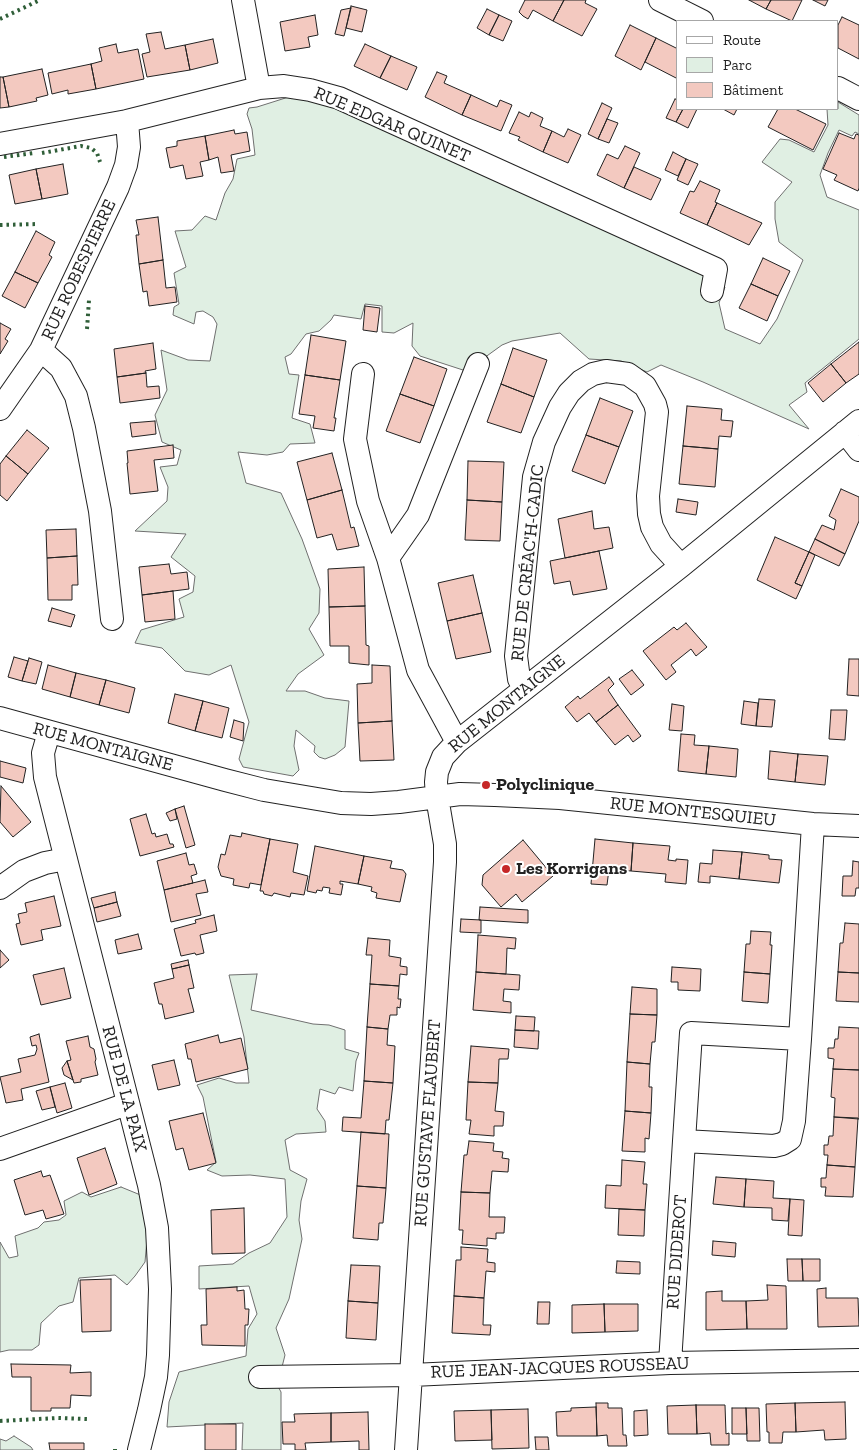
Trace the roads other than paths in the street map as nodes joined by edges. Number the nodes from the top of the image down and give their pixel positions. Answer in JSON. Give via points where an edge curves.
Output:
{"nodes":[{"id":1,"x":243,"y":0,"type":"edge"},
{"id":2,"x":660,"y":0,"type":"edge"},
{"id":3,"x":700,"y":20,"type":"edge"},
{"id":4,"x":259,"y":88,"type":"junction"},
{"id":5,"x":839,"y":89,"type":"edge"},
{"id":6,"x":859,"y":99,"type":"edge"},
{"id":7,"x":126,"y":121,"type":"junction"},
{"id":8,"x":0,"y":144,"type":"edge"},
{"id":9,"x":712,"y":290,"type":"dead end"},
{"id":10,"x":41,"y":350,"type":"junction"},
{"id":11,"x":478,"y":364,"type":"dead end"},
{"id":12,"x":363,"y":374,"type":"dead end"},
{"id":13,"x":0,"y":409,"type":"edge"},
{"id":14,"x":852,"y":427,"type":"edge"},
{"id":15,"x":859,"y":450,"type":"edge"},
{"id":16,"x":388,"y":558,"type":"junction"},
{"id":17,"x":681,"y":566,"type":"junction"},
{"id":18,"x":112,"y":619,"type":"dead end"},
{"id":19,"x":524,"y":689,"type":"junction"},
{"id":20,"x":0,"y":718,"type":"edge"},
{"id":21,"x":49,"y":732,"type":"junction"},
{"id":22,"x":457,"y":742,"type":"junction"},
{"id":23,"x":437,"y":797,"type":"junction"},
{"id":24,"x":813,"y":824,"type":"junction"},
{"id":25,"x":859,"y":826,"type":"edge"},
{"id":26,"x":66,"y":859,"type":"junction"},
{"id":27,"x":0,"y":888,"type":"edge"},
{"id":28,"x":800,"y":1039,"type":"junction"},
{"id":29,"x":127,"y":1104,"type":"junction"},
{"id":30,"x":684,"y":1141,"type":"junction"},
{"id":31,"x":0,"y":1149,"type":"edge"},
{"id":32,"x":859,"y":1360,"type":"edge"},
{"id":33,"x":670,"y":1363,"type":"junction"},
{"id":34,"x":412,"y":1374,"type":"junction"},
{"id":35,"x":260,"y":1377,"type":"dead end"},
{"id":36,"x":139,"y":1450,"type":"edge"},
{"id":37,"x":406,"y":1450,"type":"edge"}],
"edges":[{"from":1,"to":4,"type":"street"},
{"from":2,"to":3,"type":"street"},
{"from":4,"to":7,"type":"street","name":"RUE EDGAR QUINET"},
{"from":4,"to":9,"type":"street","name":"RUE EDGAR QUINET","via":[[296,87],[339,98],[716,269]]},
{"from":5,"to":6,"type":"street"},
{"from":7,"to":8,"type":"street","name":"RUE EDGAR QUINET"},
{"from":7,"to":10,"type":"street","name":"RUE ROBESPIERRE","via":[[129,148],[126,165]]},
{"from":10,"to":13,"type":"street","name":"RUE ROBESPIERRE"},
{"from":10,"to":18,"type":"street","via":[[61,368],[76,396],[100,511]]},
{"from":11,"to":16,"type":"street","via":[[418,514]]},
{"from":12,"to":16,"type":"street","via":[[356,439],[368,501]]},
{"from":14,"to":15,"type":"street"},
{"from":14,"to":17,"type":"street","name":"RUE MONTAIGNE"},
{"from":16,"to":22,"type":"street","via":[[418,670]]},
{"from":17,"to":19,"type":"street","name":"RUE MONTAIGNE"},
{"from":17,"to":19,"type":"street","name":"RUE DE CRÉAC'H-CADIC","via":[[661,544],[652,527],[648,496],[657,412],[655,404],[645,386],[628,374],[606,370],[593,374],[581,381],[560,407],[544,442],[534,477],[516,656],[519,679]]},
{"from":19,"to":22,"type":"street","name":"RUE MONTAIGNE"},
{"from":20,"to":21,"type":"street","name":"RUE MONTAIGNE"},
{"from":21,"to":23,"type":"street","name":"RUE MONTAIGNE","via":[[225,780],[302,797],[371,804]]},
{"from":21,"to":26,"type":"street","name":"RUE DE LA PAIX","via":[[43,765]]},
{"from":22,"to":23,"type":"street","name":"RUE MONTAIGNE","via":[[443,757],[437,772]]},
{"from":23,"to":24,"type":"street","name":"RUE MONTESQUIEU","via":[[486,794],[560,798]]},
{"from":23,"to":34,"type":"street","name":"RUE GUSTAVE FLAUBERT","via":[[445,862]]},
{"from":24,"to":25,"type":"street","name":"RUE MONTESQUIEU"},
{"from":24,"to":28,"type":"street"},
{"from":26,"to":27,"type":"street","via":[[24,871]]},
{"from":26,"to":29,"type":"street","name":"RUE DE LA PAIX"},
{"from":28,"to":30,"type":"street","via":[[790,1139],[774,1146]]},
{"from":28,"to":30,"type":"street","name":"RUE DIDEROT","via":[[691,1033]]},
{"from":29,"to":31,"type":"street"},
{"from":29,"to":36,"type":"street","name":"RUE DE LA PAIX","via":[[154,1205],[160,1268],[156,1377]]},
{"from":30,"to":33,"type":"street","name":"RUE DIDEROT"},
{"from":32,"to":33,"type":"street","name":"RUE JEAN-JACQUES ROUSSEAU"},
{"from":33,"to":34,"type":"street","name":"RUE JEAN-JACQUES ROUSSEAU"},
{"from":34,"to":35,"type":"street","name":"RUE JEAN-JACQUES ROUSSEAU"},
{"from":34,"to":37,"type":"street","name":"RUE GUSTAVE FLAUBERT"}]}
